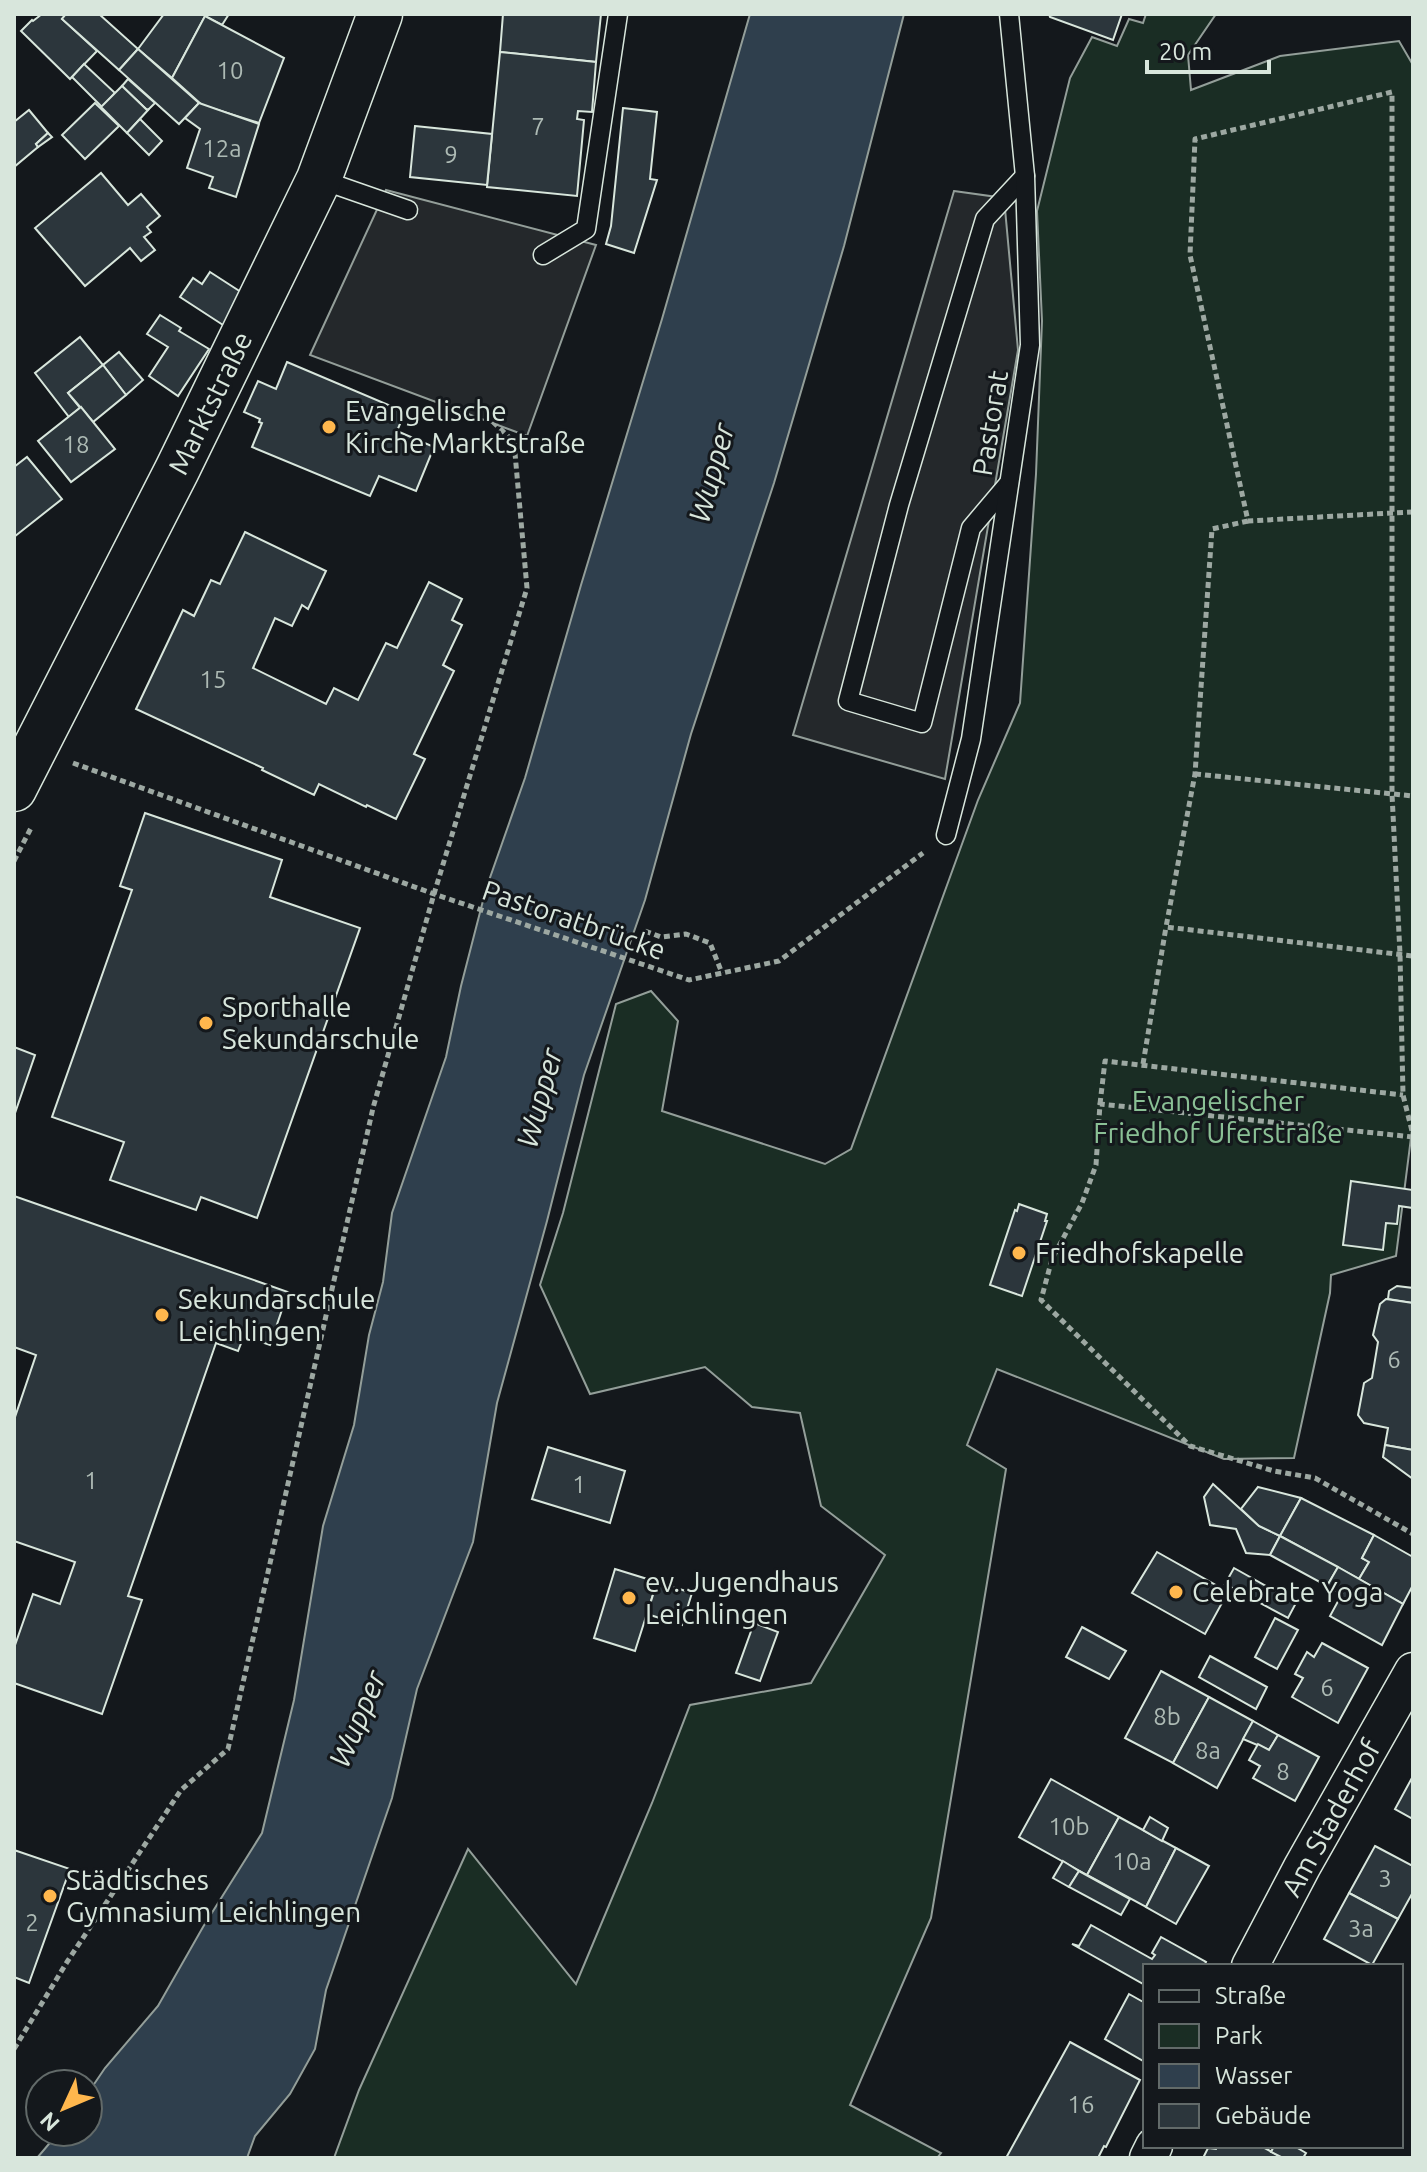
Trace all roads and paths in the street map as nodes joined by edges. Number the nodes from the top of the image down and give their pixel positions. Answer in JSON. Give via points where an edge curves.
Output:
{"nodes":[{"id":1,"x":380,"y":14,"type":"edge"},
{"id":2,"x":618,"y":14,"type":"edge"},
{"id":3,"x":1009,"y":14,"type":"edge"},
{"id":4,"x":1025,"y":176,"type":"junction"},
{"id":5,"x":319,"y":179,"type":"junction"},
{"id":6,"x":408,"y":210,"type":"dead end"},
{"id":7,"x":543,"y":255,"type":"dead end"},
{"id":8,"x":490,"y":419,"type":"dead end"},
{"id":9,"x":1009,"y":483,"type":"junction"},
{"id":10,"x":1413,"y":512,"type":"edge"},
{"id":11,"x":1392,"y":513,"type":"junction"},
{"id":12,"x":1248,"y":521,"type":"junction"},
{"id":13,"x":20,"y":765,"type":"edge"},
{"id":14,"x":1195,"y":774,"type":"junction"},
{"id":15,"x":1392,"y":794,"type":"junction"},
{"id":16,"x":1413,"y":796,"type":"edge"},
{"id":17,"x":946,"y":835,"type":"joint"},
{"id":18,"x":434,"y":894,"type":"junction"},
{"id":19,"x":1166,"y":927,"type":"junction"},
{"id":20,"x":645,"y":931,"type":"dead end"},
{"id":21,"x":1400,"y":954,"type":"junction"},
{"id":22,"x":1413,"y":956,"type":"edge"},
{"id":23,"x":722,"y":973,"type":"junction"},
{"id":24,"x":1143,"y":1064,"type":"junction"},
{"id":25,"x":1403,"y":1095,"type":"junction"},
{"id":26,"x":1100,"y":1104,"type":"junction"},
{"id":27,"x":1413,"y":1136,"type":"edge"},
{"id":28,"x":1413,"y":1534,"type":"edge"},
{"id":29,"x":1413,"y":1671,"type":"edge"},
{"id":30,"x":1251,"y":1964,"type":"edge"},
{"id":31,"x":14,"y":2049,"type":"edge"}],
"edges":[{"from":1,"to":5,"type":"main road","name":"Marktstraße"},
{"from":2,"to":7,"type":"lane","via":[[586,229]]},
{"from":3,"to":4,"type":"lane","name":"Pastorat"},
{"from":4,"to":9,"type":"lane","name":"Pastorat","via":[[1030,345]]},
{"from":4,"to":9,"type":"lane","via":[[985,219],[899,505],[848,701],[922,723],[971,528]]},
{"from":5,"to":6,"type":"lane"},
{"from":5,"to":13,"type":"main road","name":"Marktstraße","via":[[177,470]]},
{"from":8,"to":18,"type":"path","via":[[514,442],[527,588]]},
{"from":9,"to":17,"type":"lane","name":"Pastorat","via":[[971,739]]},
{"from":10,"to":11,"type":"path"},
{"from":11,"to":12,"type":"path"},
{"from":11,"to":12,"type":"path","via":[[1392,92],[1195,139],[1190,255]]},
{"from":11,"to":15,"type":"path"},
{"from":12,"to":14,"type":"path","via":[[1212,529]]},
{"from":13,"to":18,"type":"path","name":"Pastoratbrücke"},
{"from":14,"to":15,"type":"path"},
{"from":14,"to":19,"type":"path"},
{"from":15,"to":16,"type":"path"},
{"from":15,"to":21,"type":"path"},
{"from":17,"to":23,"type":"path","via":[[779,961]]},
{"from":18,"to":23,"type":"path","name":"Pastoratbrücke","via":[[689,980]]},
{"from":18,"to":31,"type":"path","via":[[373,1108],[228,1749],[181,1790]]},
{"from":19,"to":21,"type":"path"},
{"from":19,"to":24,"type":"path"},
{"from":20,"to":23,"type":"path","via":[[661,937],[686,934],[710,943]]},
{"from":21,"to":22,"type":"path"},
{"from":21,"to":25,"type":"path"},
{"from":24,"to":25,"type":"path"},
{"from":24,"to":26,"type":"path","via":[[1105,1061]]},
{"from":25,"to":27,"type":"path"},
{"from":26,"to":27,"type":"path"},
{"from":26,"to":28,"type":"path","via":[[1096,1165],[1052,1259],[1041,1300],[1190,1446],[1315,1478]]},
{"from":29,"to":30,"type":"street","name":"Am Staderhof"}]}
